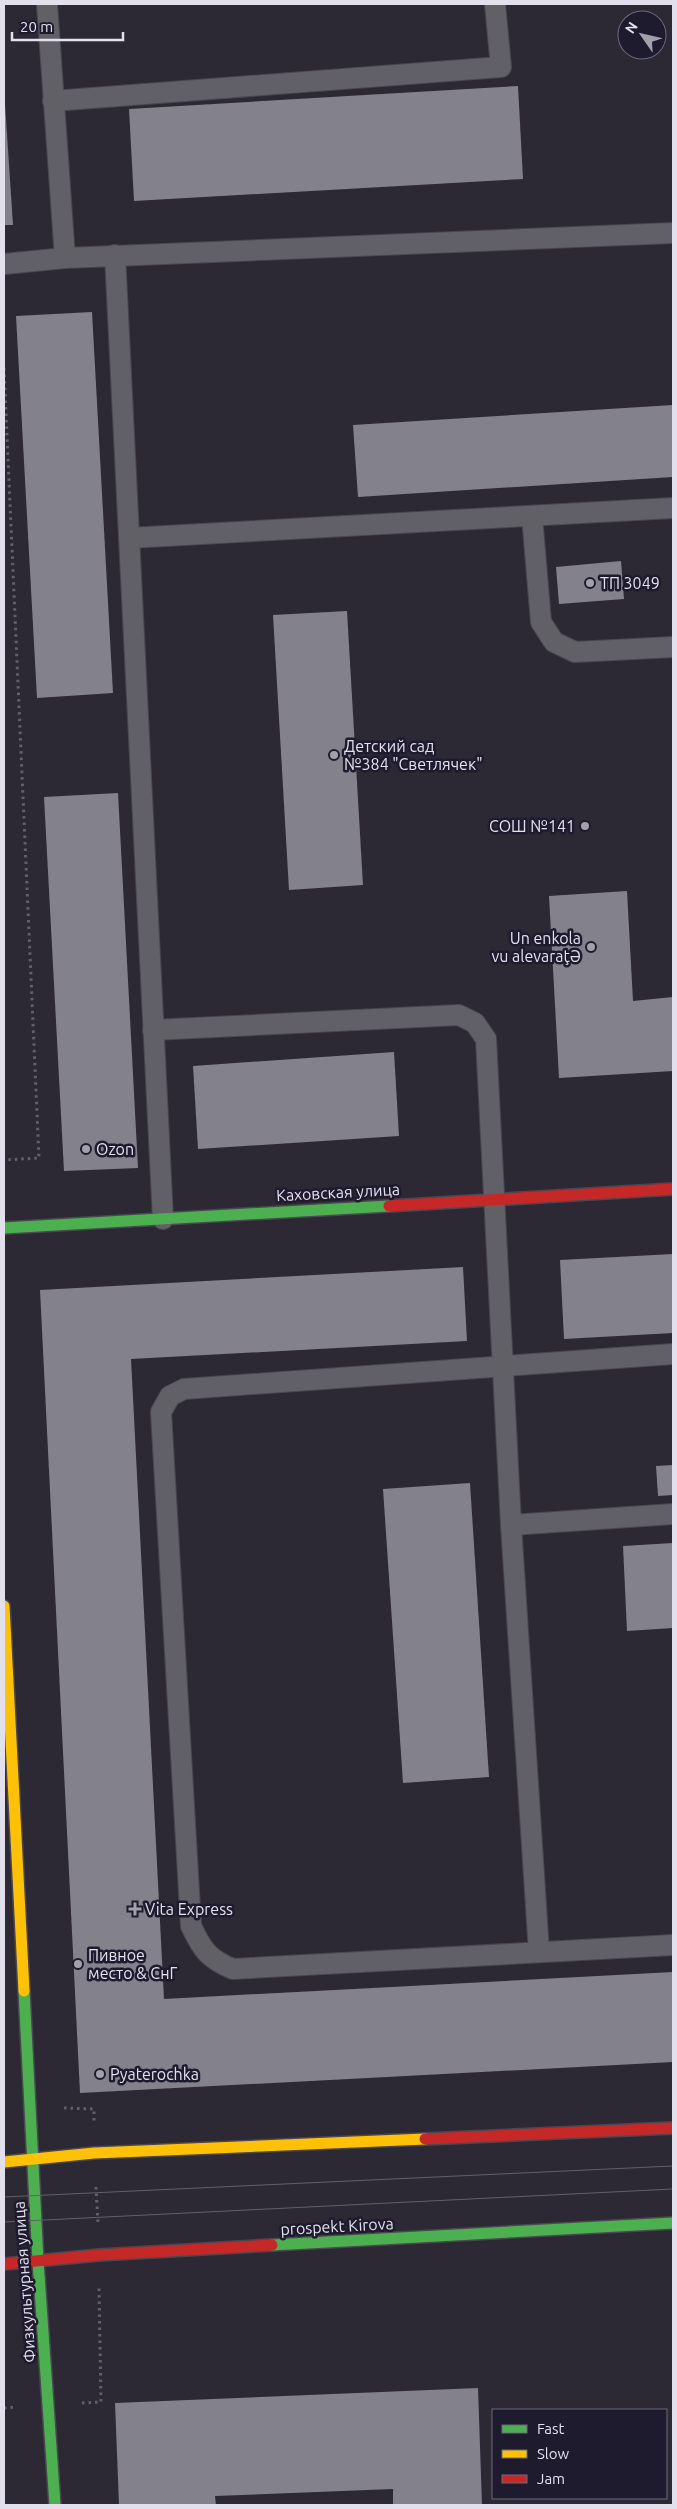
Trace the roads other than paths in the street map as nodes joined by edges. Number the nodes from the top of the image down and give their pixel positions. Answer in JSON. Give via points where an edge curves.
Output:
{"nodes":[{"id":1,"x":47,"y":4,"type":"edge"},
{"id":2,"x":495,"y":4,"type":"edge"},
{"id":3,"x":53,"y":101,"type":"junction"},
{"id":4,"x":673,"y":233,"type":"edge"},
{"id":5,"x":115,"y":255,"type":"junction"},
{"id":6,"x":65,"y":258,"type":"junction"},
{"id":7,"x":4,"y":264,"type":"edge"},
{"id":8,"x":673,"y":508,"type":"edge"},
{"id":9,"x":532,"y":516,"type":"junction"},
{"id":10,"x":129,"y":538,"type":"junction"},
{"id":11,"x":673,"y":647,"type":"edge"},
{"id":12,"x":153,"y":1030,"type":"junction"},
{"id":13,"x":673,"y":1189,"type":"edge"},
{"id":14,"x":496,"y":1199,"type":"junction"},
{"id":15,"x":163,"y":1219,"type":"junction"},
{"id":16,"x":4,"y":1228,"type":"edge"},
{"id":17,"x":673,"y":1354,"type":"edge"},
{"id":18,"x":503,"y":1366,"type":"junction"},
{"id":19,"x":673,"y":1514,"type":"edge"},
{"id":20,"x":511,"y":1525,"type":"junction"},
{"id":21,"x":4,"y":1606,"type":"edge"},
{"id":22,"x":673,"y":1945,"type":"edge"},
{"id":23,"x":539,"y":1952,"type":"junction"},
{"id":24,"x":673,"y":2128,"type":"edge"},
{"id":25,"x":32,"y":2159,"type":"junction"},
{"id":26,"x":4,"y":2162,"type":"edge"},
{"id":27,"x":673,"y":2223,"type":"edge"},
{"id":28,"x":38,"y":2261,"type":"junction"},
{"id":29,"x":4,"y":2264,"type":"edge"},
{"id":30,"x":55,"y":2505,"type":"edge"}],
"edges":[{"from":1,"to":3,"type":"lane"},
{"from":2,"to":3,"type":"lane","via":[[501,67]]},
{"from":3,"to":6,"type":"lane"},
{"from":4,"to":5,"type":"lane"},
{"from":5,"to":6,"type":"lane"},
{"from":5,"to":10,"type":"lane"},
{"from":6,"to":7,"type":"lane"},
{"from":8,"to":9,"type":"lane"},
{"from":9,"to":10,"type":"lane"},
{"from":9,"to":11,"type":"lane","via":[[541,622],[554,642],[575,652]]},
{"from":10,"to":12,"type":"lane"},
{"from":12,"to":14,"type":"lane","via":[[459,1015],[475,1023],[486,1039]]},
{"from":12,"to":15,"type":"lane"},
{"from":13,"to":14,"type":"main road","name":"Каховская улица"},
{"from":14,"to":15,"type":"main road","name":"Каховская улица"},
{"from":14,"to":18,"type":"lane"},
{"from":15,"to":16,"type":"main road","name":"Каховская улица"},
{"from":17,"to":18,"type":"lane"},
{"from":18,"to":20,"type":"lane"},
{"from":18,"to":23,"type":"lane","via":[[198,1387],[170,1396],[161,1412],[190,1916],[202,1949],[217,1962],[233,1969]]},
{"from":19,"to":20,"type":"lane"},
{"from":20,"to":23,"type":"lane"},
{"from":21,"to":25,"type":"main road","name":"Физкультурная улица"},
{"from":22,"to":23,"type":"lane"},
{"from":24,"to":25,"type":"main road","via":[[94,2153]]},
{"from":25,"to":26,"type":"main road"},
{"from":25,"to":28,"type":"main road","name":"Физкультурная улица"},
{"from":27,"to":28,"type":"main road","name":"prospekt Kirova"},
{"from":28,"to":29,"type":"main road","name":"prospekt Kirova"},
{"from":28,"to":30,"type":"main road","name":"Физкультурная улица"}]}
